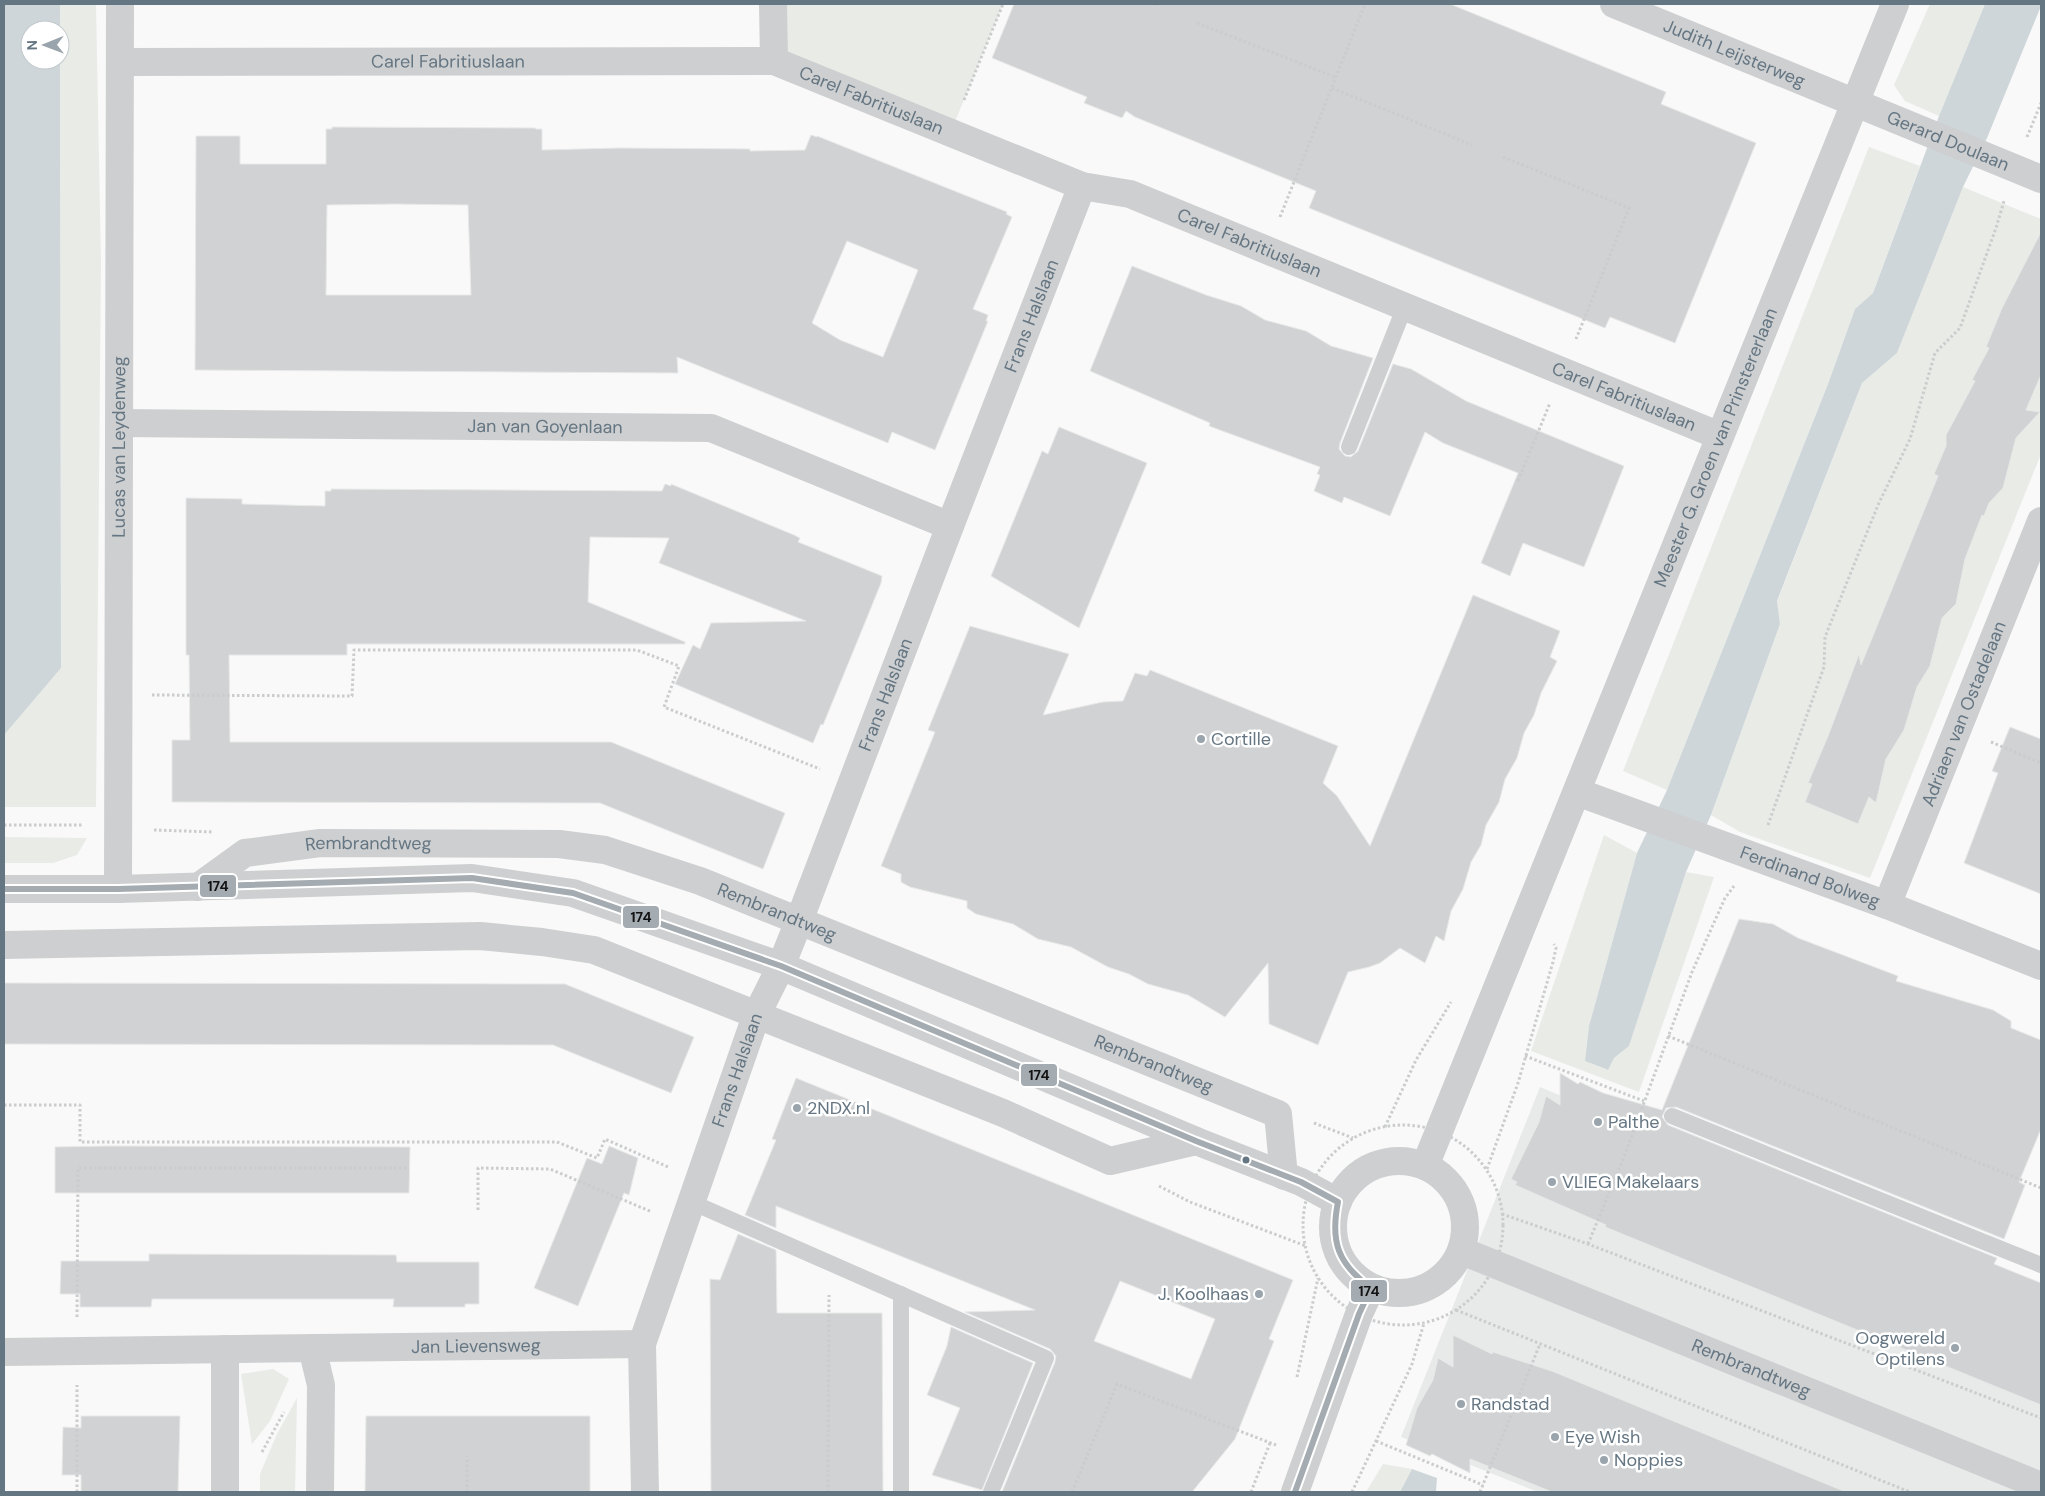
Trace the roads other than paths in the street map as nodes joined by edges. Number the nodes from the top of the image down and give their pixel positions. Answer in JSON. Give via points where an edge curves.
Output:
{"nodes":[{"id":1,"x":120,"y":4,"type":"edge"},
{"id":2,"x":773,"y":4,"type":"edge"},
{"id":3,"x":1614,"y":4,"type":"edge"},
{"id":4,"x":1895,"y":4,"type":"edge"},
{"id":5,"x":774,"y":61,"type":"junction"},
{"id":6,"x":120,"y":62,"type":"junction"},
{"id":7,"x":1855,"y":102,"type":"junction"},
{"id":8,"x":2041,"y":178,"type":"edge"},
{"id":9,"x":1082,"y":186,"type":"junction"},
{"id":10,"x":1405,"y":306,"type":"junction"},
{"id":11,"x":120,"y":423,"type":"junction"},
{"id":12,"x":1720,"y":436,"type":"junction"},
{"id":13,"x":1349,"y":447,"type":"dead end"},
{"id":14,"x":2041,"y":521,"type":"edge"},
{"id":15,"x":950,"y":526,"type":"junction"},
{"id":16,"x":2032,"y":572,"type":"edge"},
{"id":17,"x":1576,"y":792,"type":"junction"},
{"id":18,"x":198,"y":887,"type":"junction"},
{"id":19,"x":4,"y":889,"type":"edge"},
{"id":20,"x":118,"y":889,"type":"junction"},
{"id":21,"x":1887,"y":905,"type":"junction"},
{"id":22,"x":800,"y":921,"type":"junction"},
{"id":23,"x":4,"y":945,"type":"edge"},
{"id":24,"x":781,"y":966,"type":"junction"},
{"id":25,"x":2041,"y":966,"type":"edge"},
{"id":26,"x":756,"y":1016,"type":"junction"},
{"id":27,"x":1672,"y":1116,"type":"dead end"},
{"id":28,"x":1196,"y":1141,"type":"junction"},
{"id":29,"x":1425,"y":1166,"type":"junction"},
{"id":30,"x":1284,"y":1176,"type":"junction"},
{"id":31,"x":691,"y":1202,"type":"junction"},
{"id":32,"x":1338,"y":1202,"type":"junction"},
{"id":33,"x":1462,"y":1251,"type":"junction"},
{"id":34,"x":2041,"y":1265,"type":"edge"},
{"id":35,"x":1371,"y":1288,"type":"junction"},
{"id":36,"x":902,"y":1294,"type":"junction"},
{"id":37,"x":642,"y":1344,"type":"junction"},
{"id":38,"x":225,"y":1349,"type":"junction"},
{"id":39,"x":4,"y":1352,"type":"edge"},
{"id":40,"x":314,"y":1357,"type":"junction"},
{"id":41,"x":2041,"y":1486,"type":"edge"},
{"id":42,"x":225,"y":1492,"type":"edge"},
{"id":43,"x":320,"y":1492,"type":"edge"},
{"id":44,"x":645,"y":1492,"type":"edge"},
{"id":45,"x":901,"y":1492,"type":"edge"},
{"id":46,"x":991,"y":1492,"type":"edge"},
{"id":47,"x":1295,"y":1492,"type":"edge"}],
"edges":[{"from":1,"to":6,"type":"street","name":"Lucas van Leydenweg"},
{"from":2,"to":5,"type":"street"},
{"from":3,"to":7,"type":"street","name":"Judith Leijsterweg"},
{"from":4,"to":7,"type":"street","name":"Meester G. Groen van Prinstererlaan"},
{"from":5,"to":6,"type":"street","name":"Carel Fabritiuslaan"},
{"from":5,"to":9,"type":"street","name":"Carel Fabritiuslaan"},
{"from":6,"to":11,"type":"street","name":"Lucas van Leydenweg"},
{"from":7,"to":8,"type":"street","name":"Gerard Doulaan"},
{"from":7,"to":12,"type":"street","name":"Meester G. Groen van Prinstererlaan"},
{"from":9,"to":10,"type":"street","name":"Carel Fabritiuslaan","via":[[1130,194]]},
{"from":9,"to":15,"type":"street","name":"Frans Halslaan"},
{"from":10,"to":12,"type":"street","name":"Carel Fabritiuslaan"},
{"from":10,"to":13,"type":"lane"},
{"from":11,"to":15,"type":"street","name":"Jan van Goyenlaan","via":[[711,428]]},
{"from":11,"to":20,"type":"street","name":"Lucas van Leydenweg"},
{"from":12,"to":17,"type":"street","name":"Meester G. Groen van Prinstererlaan"},
{"from":14,"to":16,"type":"street","name":"Adriaen van Ostadelaan"},
{"from":15,"to":22,"type":"street","name":"Frans Halslaan"},
{"from":16,"to":21,"type":"street","name":"Adriaen van Ostadelaan","via":[[1958,728]]},
{"from":17,"to":21,"type":"street","name":"Ferdinand Bolweg"},
{"from":17,"to":29,"type":"street","name":"Meester G. Groen van Prinstererlaan"},
{"from":18,"to":20,"type":"street","name":"Rembrandtweg"},
{"from":18,"to":22,"type":"street","name":"Rembrandtweg","via":[[245,853],[320,843],[559,844],[605,850],[700,881]]},
{"from":18,"to":24,"type":"street","name":"Rembrandtweg","via":[[472,878],[573,893]]},
{"from":19,"to":20,"type":"street","name":"Rembrandtweg"},
{"from":21,"to":25,"type":"street","name":"Ferdinand Bolweg"},
{"from":22,"to":24,"type":"street","name":"Frans Halslaan"},
{"from":22,"to":30,"type":"street","name":"Rembrandtweg","via":[[1278,1114]]},
{"from":23,"to":26,"type":"street","via":[[480,936],[594,950]]},
{"from":24,"to":26,"type":"street","name":"Frans Halslaan"},
{"from":24,"to":28,"type":"street","name":"Rembrandtweg"},
{"from":26,"to":28,"type":"street","via":[[1003,1113],[1110,1161]]},
{"from":26,"to":31,"type":"street","name":"Frans Halslaan"},
{"from":27,"to":34,"type":"lane"},
{"from":28,"to":30,"type":"street","name":"Rembrandtweg"},
{"from":29,"to":32,"type":"street","via":[[1408,1162],[1374,1166],[1359,1175]]},
{"from":29,"to":33,"type":"street","via":[[1454,1190],[1463,1208],[1466,1230]]},
{"from":30,"to":32,"type":"street","name":"Rembrandtweg"},
{"from":31,"to":36,"type":"lane"},
{"from":31,"to":37,"type":"street","name":"Frans Halslaan"},
{"from":32,"to":35,"type":"street","via":[[1334,1218],[1338,1252],[1357,1279]]},
{"from":33,"to":35,"type":"street","via":[[1450,1270],[1433,1284],[1413,1293]]},
{"from":33,"to":41,"type":"street","name":"Rembrandtweg"},
{"from":35,"to":47,"type":"street"},
{"from":36,"to":45,"type":"lane"},
{"from":36,"to":46,"type":"lane","via":[[1046,1358]]},
{"from":37,"to":40,"type":"street","name":"Jan Lievensweg"},
{"from":37,"to":44,"type":"street","name":"Frans Halslaan"},
{"from":38,"to":39,"type":"street","name":"Jan Lievensweg"},
{"from":38,"to":40,"type":"street","name":"Jan Lievensweg"},
{"from":38,"to":42,"type":"street"},
{"from":40,"to":43,"type":"street","via":[[321,1385]]}]}
